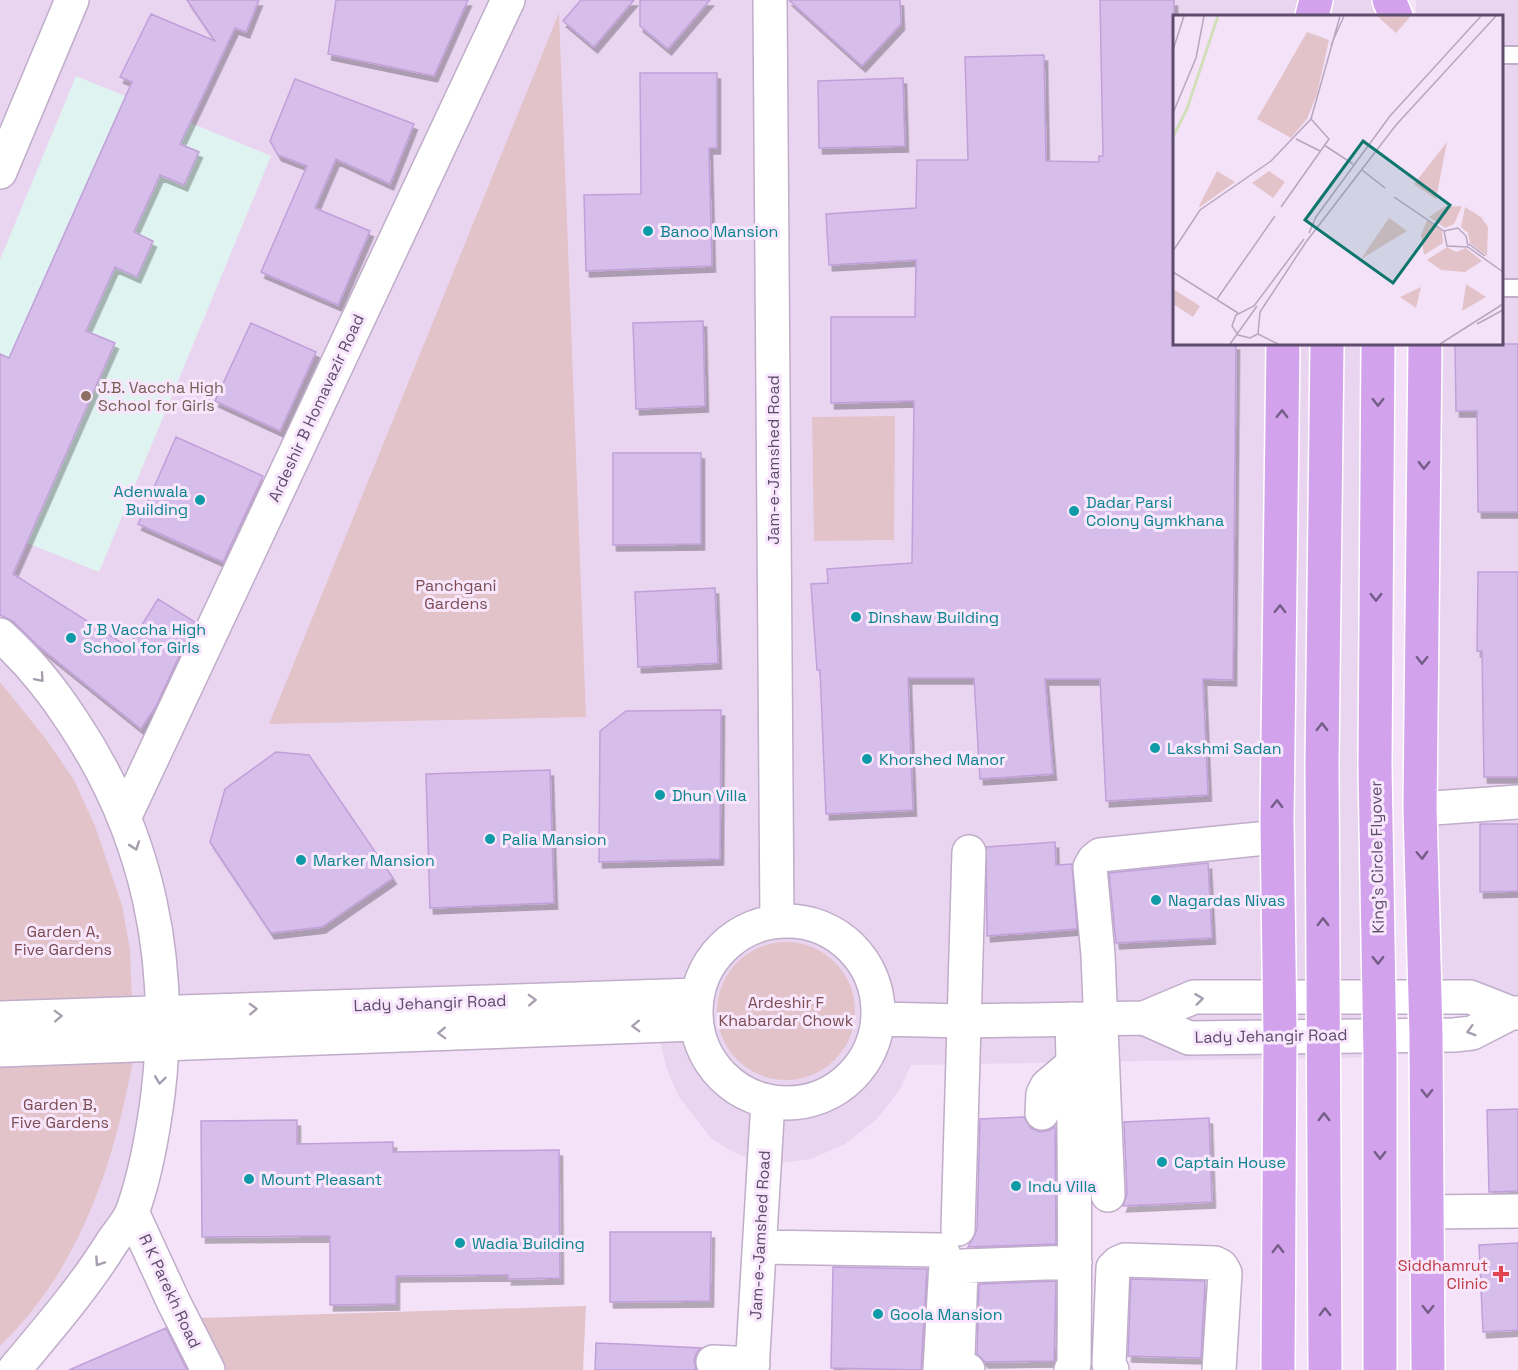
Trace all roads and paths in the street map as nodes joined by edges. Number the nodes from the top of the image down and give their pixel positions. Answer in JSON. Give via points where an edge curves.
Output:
{"nodes":[{"id":1,"x":72,"y":0,"type":"edge"},
{"id":2,"x":508,"y":0,"type":"edge"},
{"id":3,"x":770,"y":0,"type":"edge"},
{"id":4,"x":1316,"y":0,"type":"edge"},
{"id":5,"x":1323,"y":0,"type":"edge"},
{"id":6,"x":1375,"y":0,"type":"edge"},
{"id":7,"x":1389,"y":0,"type":"edge"},
{"id":8,"x":1312,"y":15,"type":"edge"},
{"id":9,"x":1324,"y":15,"type":"edge"},
{"id":10,"x":1376,"y":15,"type":"edge"},
{"id":11,"x":1396,"y":15,"type":"edge"},
{"id":12,"x":0,"y":172,"type":"edge"},
{"id":13,"x":1283,"y":345,"type":"edge"},
{"id":14,"x":1328,"y":345,"type":"edge"},
{"id":15,"x":1378,"y":345,"type":"edge"},
{"id":16,"x":1425,"y":345,"type":"edge"},
{"id":17,"x":0,"y":635,"type":"edge"},
{"id":18,"x":1518,"y":802,"type":"edge"},
{"id":19,"x":1420,"y":809,"type":"junction"},
{"id":20,"x":125,"y":816,"type":"junction"},
{"id":21,"x":1277,"y":837,"type":"junction"},
{"id":22,"x":969,"y":852,"type":"dead end"},
{"id":23,"x":777,"y":921,"type":"junction"},
{"id":24,"x":1279,"y":997,"type":"junction"},
{"id":25,"x":1425,"y":997,"type":"junction"},
{"id":26,"x":695,"y":1010,"type":"junction"},
{"id":27,"x":1515,"y":1013,"type":"edge"},
{"id":28,"x":0,"y":1018,"type":"edge"},
{"id":29,"x":1087,"y":1018,"type":"junction"},
{"id":30,"x":1144,"y":1018,"type":"junction"},
{"id":31,"x":879,"y":1019,"type":"junction"},
{"id":32,"x":964,"y":1021,"type":"junction"},
{"id":33,"x":164,"y":1027,"type":"junction"},
{"id":34,"x":1426,"y":1035,"type":"junction"},
{"id":35,"x":1280,"y":1036,"type":"junction"},
{"id":36,"x":0,"y":1050,"type":"edge"},
{"id":37,"x":1073,"y":1064,"type":"junction"},
{"id":38,"x":768,"y":1101,"type":"junction"},
{"id":39,"x":1042,"y":1113,"type":"dead end"},
{"id":40,"x":1108,"y":1195,"type":"dead end"},
{"id":41,"x":1518,"y":1211,"type":"edge"},
{"id":42,"x":132,"y":1212,"type":"junction"},
{"id":43,"x":1427,"y":1212,"type":"junction"},
{"id":44,"x":958,"y":1229,"type":"dead end"},
{"id":45,"x":760,"y":1247,"type":"junction"},
{"id":46,"x":1075,"y":1262,"type":"junction"},
{"id":47,"x":713,"y":1362,"type":"dead end"},
{"id":48,"x":752,"y":1367,"type":"edge"},
{"id":49,"x":14,"y":1370,"type":"edge"},
{"id":50,"x":208,"y":1370,"type":"edge"},
{"id":51,"x":940,"y":1370,"type":"edge"},
{"id":52,"x":968,"y":1370,"type":"edge"},
{"id":53,"x":1071,"y":1370,"type":"edge"},
{"id":54,"x":1112,"y":1370,"type":"edge"},
{"id":55,"x":1219,"y":1370,"type":"edge"},
{"id":56,"x":1278,"y":1370,"type":"edge"},
{"id":57,"x":1324,"y":1370,"type":"edge"},
{"id":58,"x":1380,"y":1370,"type":"edge"},
{"id":59,"x":1428,"y":1370,"type":"edge"}],
"edges":[{"from":1,"to":12,"type":"street"},
{"from":2,"to":20,"type":"street","name":"Ardeshir B Homavazir Road"},
{"from":3,"to":23,"type":"street","name":"Jam-e-Jamshed Road"},
{"from":4,"to":8,"type":"highway"},
{"from":5,"to":9,"type":"highway"},
{"from":6,"to":10,"type":"highway"},
{"from":7,"to":11,"type":"highway"},
{"from":21,"to":13,"type":"highway","one_way":true},
{"from":57,"to":14,"type":"highway","one_way":true,"bridge":true,"via":[[1322,764]]},
{"from":15,"to":58,"type":"highway","name":"King's Circle Flyover","one_way":true,"bridge":true,"via":[[1375,766]]},
{"from":16,"to":19,"type":"highway","one_way":true},
{"from":17,"to":20,"type":"street","one_way":true,"via":[[57,697],[95,754]]},
{"from":18,"to":19,"type":"street"},
{"from":19,"to":25,"type":"highway","one_way":true},
{"from":20,"to":33,"type":"street","one_way":true,"via":[[154,919]]},
{"from":21,"to":24,"type":"highway"},
{"from":21,"to":29,"type":"street","via":[[1100,855],[1094,860],[1090,867]]},
{"from":22,"to":32,"type":"street"},
{"from":23,"to":26,"type":"street","via":[[733,939],[717,954]]},
{"from":23,"to":31,"type":"street","via":[[828,929],[845,940],[867,966],[880,1009]]},
{"from":24,"to":25,"type":"street"},
{"from":30,"to":24,"type":"street","one_way":true,"via":[[1194,997]]},
{"from":24,"to":35,"type":"highway"},
{"from":25,"to":27,"type":"street","via":[[1470,997]]},
{"from":25,"to":34,"type":"highway"},
{"from":26,"to":33,"type":"street","name":"Lady Jehangir Road"},
{"from":26,"to":38,"type":"street","via":[[699,1041],[714,1066],[741,1090]]},
{"from":27,"to":34,"type":"street","name":"Lady Jehangir Road","one_way":true,"via":[[1472,1033]]},
{"from":28,"to":33,"type":"street","name":"Lady Jehangir Road","one_way":true},
{"from":29,"to":30,"type":"street","name":"Lady Jehangir Road"},
{"from":29,"to":32,"type":"street","name":"Lady Jehangir Road"},
{"from":29,"to":37,"type":"street"},
{"from":29,"to":40,"type":"street"},
{"from":30,"to":35,"type":"street","name":"Lady Jehangir Road","via":[[1189,1038]]},
{"from":31,"to":32,"type":"street","name":"Lady Jehangir Road"},
{"from":31,"to":38,"type":"street","via":[[876,1035],[852,1076],[826,1094],[797,1102]]},
{"from":32,"to":44,"type":"street"},
{"from":33,"to":36,"type":"street"},
{"from":33,"to":42,"type":"street","one_way":true,"via":[[155,1117]]},
{"from":34,"to":35,"type":"street","name":"Lady Jehangir Road"},
{"from":34,"to":43,"type":"highway","one_way":true},
{"from":56,"to":35,"type":"highway","one_way":true},
{"from":37,"to":39,"type":"street","via":[[1047,1086]]},
{"from":37,"to":46,"type":"street"},
{"from":38,"to":45,"type":"street","name":"Jam-e-Jamshed Road"},
{"from":41,"to":43,"type":"street"},
{"from":42,"to":49,"type":"street","one_way":true,"via":[[72,1300]]},
{"from":42,"to":50,"type":"street","name":"R K Parekh Road"},
{"from":43,"to":59,"type":"highway","one_way":true},
{"from":45,"to":48,"type":"street","name":"Jam-e-Jamshed Road"},
{"from":45,"to":51,"type":"street","via":[[939,1250],[946,1263]]},
{"from":46,"to":52,"type":"street","via":[[961,1268],[958,1359]]},
{"from":46,"to":53,"type":"street"},
{"from":47,"to":48,"type":"street"},
{"from":54,"to":55,"type":"street","via":[[1109,1364],[1113,1268],[1125,1260],[1221,1266],[1225,1273]]}]}
